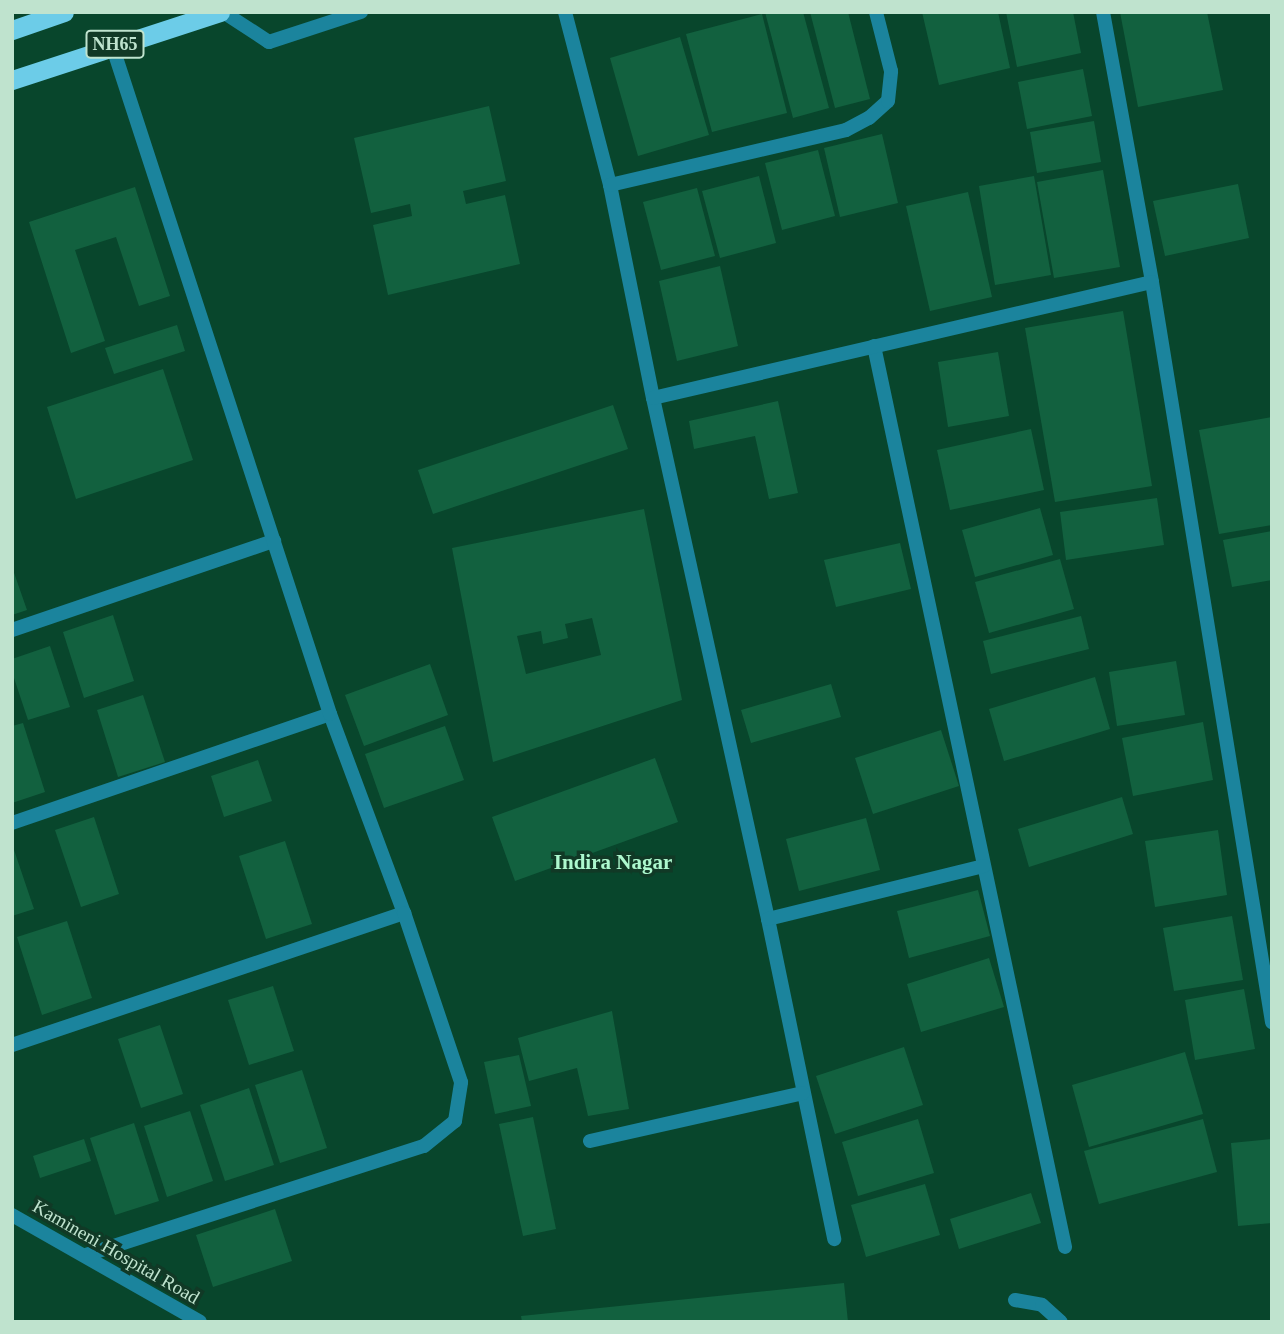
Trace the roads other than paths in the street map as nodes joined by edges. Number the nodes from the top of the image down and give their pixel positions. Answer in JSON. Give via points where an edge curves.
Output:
{"nodes":[{"id":1,"x":64,"y":12,"type":"edge"},
{"id":2,"x":222,"y":12,"type":"edge"},
{"id":3,"x":361,"y":12,"type":"edge"},
{"id":4,"x":565,"y":12,"type":"edge"},
{"id":5,"x":876,"y":12,"type":"edge"},
{"id":6,"x":1103,"y":12,"type":"edge"},
{"id":7,"x":12,"y":30,"type":"edge"},
{"id":8,"x":112,"y":45,"type":"junction"},
{"id":9,"x":12,"y":80,"type":"edge"},
{"id":10,"x":610,"y":185,"type":"junction"},
{"id":11,"x":1153,"y":282,"type":"junction"},
{"id":12,"x":874,"y":346,"type":"junction"},
{"id":13,"x":653,"y":398,"type":"junction"},
{"id":14,"x":274,"y":541,"type":"junction"},
{"id":15,"x":12,"y":630,"type":"edge"},
{"id":16,"x":330,"y":714,"type":"junction"},
{"id":17,"x":12,"y":822,"type":"edge"},
{"id":18,"x":984,"y":866,"type":"junction"},
{"id":19,"x":404,"y":913,"type":"junction"},
{"id":20,"x":768,"y":919,"type":"junction"},
{"id":21,"x":1272,"y":1022,"type":"edge"},
{"id":22,"x":12,"y":1045,"type":"edge"},
{"id":23,"x":803,"y":1093,"type":"junction"},
{"id":24,"x":590,"y":1141,"type":"dead end"},
{"id":25,"x":12,"y":1215,"type":"edge"},
{"id":26,"x":834,"y":1239,"type":"dead end"},
{"id":27,"x":1065,"y":1247,"type":"dead end"},
{"id":28,"x":86,"y":1255,"type":"junction"},
{"id":29,"x":1015,"y":1300,"type":"dead end"},
{"id":30,"x":200,"y":1322,"type":"edge"},
{"id":31,"x":1061,"y":1322,"type":"edge"}],
"edges":[{"from":1,"to":7,"type":"highway","number":"NH65"},
{"from":2,"to":3,"type":"street","via":[[270,42]]},
{"from":2,"to":8,"type":"highway","number":"NH65"},
{"from":4,"to":10,"type":"street"},
{"from":5,"to":10,"type":"street","via":[[891,71],[888,101],[869,118],[846,130]]},
{"from":6,"to":11,"type":"street"},
{"from":8,"to":9,"type":"highway","number":"NH65"},
{"from":8,"to":14,"type":"street"},
{"from":10,"to":13,"type":"street"},
{"from":11,"to":12,"type":"street"},
{"from":11,"to":21,"type":"street"},
{"from":12,"to":13,"type":"street"},
{"from":12,"to":18,"type":"street"},
{"from":13,"to":20,"type":"street"},
{"from":14,"to":15,"type":"street"},
{"from":14,"to":16,"type":"street"},
{"from":16,"to":17,"type":"street"},
{"from":16,"to":19,"type":"street"},
{"from":18,"to":20,"type":"street"},
{"from":18,"to":27,"type":"street"},
{"from":19,"to":22,"type":"street"},
{"from":19,"to":28,"type":"street","via":[[461,1082],[455,1121],[424,1146]]},
{"from":20,"to":23,"type":"street"},
{"from":23,"to":24,"type":"street"},
{"from":23,"to":26,"type":"street"},
{"from":25,"to":28,"type":"street","name":"Kamineni Hospital Road"},
{"from":28,"to":30,"type":"street","name":"Kamineni Hospital Road"},
{"from":29,"to":31,"type":"street","via":[[1042,1305]]}]}
